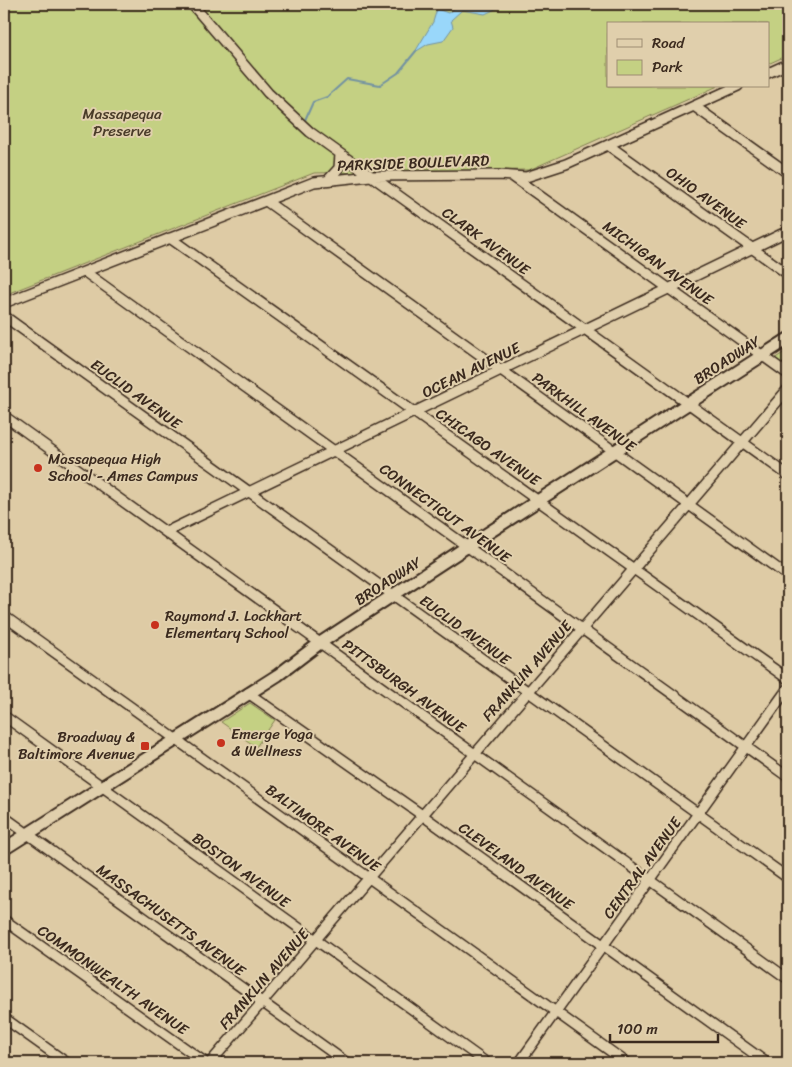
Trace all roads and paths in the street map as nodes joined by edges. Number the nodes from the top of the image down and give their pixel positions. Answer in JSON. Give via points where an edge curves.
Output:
{"nodes":[{"id":1,"x":192,"y":4,"type":"edge"},
{"id":2,"x":784,"y":65,"type":"edge"},
{"id":3,"x":770,"y":71,"type":"edge"},
{"id":4,"x":788,"y":73,"type":"edge"},
{"id":5,"x":734,"y":88,"type":"edge"},
{"id":6,"x":694,"y":106,"type":"junction"},
{"id":7,"x":608,"y":145,"type":"junction"},
{"id":8,"x":340,"y":154,"type":"junction"},
{"id":9,"x":788,"y":173,"type":"edge"},
{"id":10,"x":510,"y":175,"type":"junction"},
{"id":11,"x":371,"y":176,"type":"junction"},
{"id":12,"x":328,"y":180,"type":"junction"},
{"id":13,"x":266,"y":201,"type":"junction"},
{"id":14,"x":788,"y":232,"type":"edge"},
{"id":15,"x":170,"y":238,"type":"junction"},
{"id":16,"x":753,"y":249,"type":"junction"},
{"id":17,"x":85,"y":272,"type":"junction"},
{"id":18,"x":788,"y":274,"type":"edge"},
{"id":19,"x":670,"y":288,"type":"junction"},
{"id":20,"x":4,"y":303,"type":"edge"},
{"id":21,"x":4,"y":316,"type":"edge"},
{"id":22,"x":586,"y":329,"type":"junction"},
{"id":23,"x":788,"y":339,"type":"edge"},
{"id":24,"x":762,"y":355,"type":"junction"},
{"id":25,"x":501,"y":370,"type":"junction"},
{"id":26,"x":788,"y":374,"type":"edge"},
{"id":27,"x":788,"y":389,"type":"edge"},
{"id":28,"x":688,"y":404,"type":"junction"},
{"id":29,"x":415,"y":413,"type":"junction"},
{"id":30,"x":4,"y":416,"type":"edge"},
{"id":31,"x":742,"y":442,"type":"junction"},
{"id":32,"x":334,"y":450,"type":"junction"},
{"id":33,"x":616,"y":452,"type":"junction"},
{"id":34,"x":788,"y":475,"type":"edge"},
{"id":35,"x":249,"y":492,"type":"junction"},
{"id":36,"x":540,"y":501,"type":"junction"},
{"id":37,"x":689,"y":504,"type":"junction"},
{"id":38,"x":166,"y":532,"type":"junction"},
{"id":39,"x":468,"y":546,"type":"junction"},
{"id":40,"x":634,"y":569,"type":"junction"},
{"id":41,"x":788,"y":576,"type":"edge"},
{"id":42,"x":394,"y":596,"type":"junction"},
{"id":43,"x":4,"y":616,"type":"edge"},
{"id":44,"x":582,"y":629,"type":"junction"},
{"id":45,"x":320,"y":643,"type":"junction"},
{"id":46,"x":788,"y":679,"type":"edge"},
{"id":47,"x":788,"y":688,"type":"edge"},
{"id":48,"x":528,"y":692,"type":"junction"},
{"id":49,"x":248,"y":693,"type":"junction"},
{"id":50,"x":4,"y":716,"type":"edge"},
{"id":51,"x":175,"y":738,"type":"junction"},
{"id":52,"x":746,"y":746,"type":"junction"},
{"id":53,"x":475,"y":754,"type":"junction"},
{"id":54,"x":788,"y":777,"type":"edge"},
{"id":55,"x":101,"y":785,"type":"junction"},
{"id":56,"x":698,"y":814,"type":"junction"},
{"id":57,"x":422,"y":815,"type":"junction"},
{"id":58,"x":4,"y":817,"type":"edge"},
{"id":59,"x":26,"y":834,"type":"junction"},
{"id":60,"x":4,"y":849,"type":"edge"},
{"id":61,"x":368,"y":878,"type":"junction"},
{"id":62,"x":788,"y":878,"type":"edge"},
{"id":63,"x":650,"y":880,"type":"junction"},
{"id":64,"x":4,"y":920,"type":"edge"},
{"id":65,"x":315,"y":940,"type":"junction"},
{"id":66,"x":603,"y":946,"type":"junction"},
{"id":67,"x":788,"y":979,"type":"edge"},
{"id":68,"x":262,"y":1002,"type":"junction"},
{"id":69,"x":555,"y":1012,"type":"junction"},
{"id":70,"x":4,"y":1018,"type":"edge"},
{"id":71,"x":67,"y":1063,"type":"edge"},
{"id":72,"x":208,"y":1063,"type":"edge"},
{"id":73,"x":347,"y":1063,"type":"edge"},
{"id":74,"x":487,"y":1063,"type":"edge"},
{"id":75,"x":518,"y":1063,"type":"edge"},
{"id":76,"x":627,"y":1063,"type":"edge"},
{"id":77,"x":767,"y":1063,"type":"edge"}],
"edges":[{"from":1,"to":8,"type":"street","name":"CLARK AVENUE","via":[[287,112]]},
{"from":2,"to":3,"type":"street"},
{"from":2,"to":4,"type":"street"},
{"from":5,"to":6,"type":"street","name":"PARKSIDE BOULEVARD"},
{"from":6,"to":7,"type":"street","name":"PARKSIDE BOULEVARD"},
{"from":6,"to":9,"type":"street"},
{"from":7,"to":10,"type":"street","name":"PARKSIDE BOULEVARD","via":[[537,175]]},
{"from":7,"to":16,"type":"street","name":"OHIO AVENUE"},
{"from":8,"to":11,"type":"street","name":"CLARK AVENUE"},
{"from":8,"to":12,"type":"street","via":[[339,168]]},
{"from":10,"to":11,"type":"street","name":"PARKSIDE BOULEVARD"},
{"from":10,"to":19,"type":"street","name":"MICHIGAN AVENUE"},
{"from":11,"to":12,"type":"street","name":"PARKSIDE BOULEVARD"},
{"from":11,"to":22,"type":"street","name":"CLARK AVENUE"},
{"from":12,"to":13,"type":"street","name":"PARKSIDE BOULEVARD","via":[[314,182]]},
{"from":13,"to":15,"type":"street","name":"PARKSIDE BOULEVARD"},
{"from":13,"to":25,"type":"street","name":"PARKHILL AVENUE"},
{"from":14,"to":16,"type":"street","name":"OCEAN AVENUE"},
{"from":15,"to":17,"type":"street","name":"PARKSIDE BOULEVARD"},
{"from":15,"to":29,"type":"street","name":"CHICAGO AVENUE"},
{"from":16,"to":18,"type":"street","name":"OHIO AVENUE"},
{"from":16,"to":19,"type":"street","name":"OCEAN AVENUE"},
{"from":17,"to":20,"type":"street","name":"PARKSIDE BOULEVARD"},
{"from":17,"to":32,"type":"street","name":"CONNECTICUT AVENUE"},
{"from":19,"to":22,"type":"street","name":"OCEAN AVENUE"},
{"from":19,"to":24,"type":"street","name":"MICHIGAN AVENUE"},
{"from":21,"to":35,"type":"street","name":"EUCLID AVENUE"},
{"from":22,"to":25,"type":"street","name":"OCEAN AVENUE"},
{"from":22,"to":28,"type":"street","name":"CLARK AVENUE"},
{"from":23,"to":24,"type":"main road","name":"BROADWAY"},
{"from":24,"to":26,"type":"street","name":"MICHIGAN AVENUE"},
{"from":24,"to":28,"type":"main road","name":"BROADWAY"},
{"from":25,"to":29,"type":"street","name":"OCEAN AVENUE"},
{"from":25,"to":33,"type":"street","name":"PARKHILL AVENUE"},
{"from":27,"to":31,"type":"street","name":"FRANKLIN AVENUE"},
{"from":28,"to":31,"type":"street","name":"CLARK AVENUE"},
{"from":28,"to":33,"type":"main road","name":"BROADWAY"},
{"from":29,"to":32,"type":"street","name":"OCEAN AVENUE"},
{"from":29,"to":36,"type":"street","name":"CHICAGO AVENUE"},
{"from":30,"to":38,"type":"street","name":"PITTSBURGH AVENUE"},
{"from":31,"to":34,"type":"street","name":"CLARK AVENUE"},
{"from":31,"to":37,"type":"street","name":"FRANKLIN AVENUE"},
{"from":32,"to":35,"type":"street","name":"OCEAN AVENUE"},
{"from":32,"to":39,"type":"street","name":"CONNECTICUT AVENUE"},
{"from":33,"to":36,"type":"main road","name":"BROADWAY"},
{"from":33,"to":37,"type":"street","name":"PARKHILL AVENUE"},
{"from":35,"to":38,"type":"street","name":"OCEAN AVENUE"},
{"from":35,"to":42,"type":"street","name":"EUCLID AVENUE"},
{"from":36,"to":39,"type":"main road","name":"BROADWAY"},
{"from":36,"to":40,"type":"street","name":"CHICAGO AVENUE"},
{"from":37,"to":40,"type":"street","name":"FRANKLIN AVENUE"},
{"from":37,"to":41,"type":"street","name":"PARKHILL AVENUE"},
{"from":38,"to":45,"type":"street","name":"PITTSBURGH AVENUE"},
{"from":39,"to":42,"type":"main road","name":"BROADWAY"},
{"from":39,"to":44,"type":"street","name":"CONNECTICUT AVENUE"},
{"from":40,"to":44,"type":"street","name":"FRANKLIN AVENUE"},
{"from":40,"to":46,"type":"street","name":"CHICAGO AVENUE"},
{"from":42,"to":45,"type":"main road","name":"BROADWAY"},
{"from":42,"to":48,"type":"street","name":"EUCLID AVENUE"},
{"from":43,"to":51,"type":"street","name":"BALTIMORE AVENUE"},
{"from":44,"to":48,"type":"street","name":"FRANKLIN AVENUE"},
{"from":44,"to":52,"type":"street","name":"CONNECTICUT AVENUE"},
{"from":45,"to":49,"type":"main road","name":"BROADWAY"},
{"from":45,"to":53,"type":"street","name":"PITTSBURGH AVENUE"},
{"from":47,"to":52,"type":"street","name":"CENTRAL AVENUE"},
{"from":48,"to":53,"type":"street","name":"FRANKLIN AVENUE"},
{"from":48,"to":56,"type":"street","name":"EUCLID AVENUE"},
{"from":49,"to":51,"type":"main road","name":"BROADWAY"},
{"from":49,"to":57,"type":"street","name":"CLEVELAND AVENUE"},
{"from":50,"to":55,"type":"street","name":"BOSTON AVENUE"},
{"from":51,"to":55,"type":"main road","name":"BROADWAY"},
{"from":51,"to":61,"type":"street","name":"BALTIMORE AVENUE"},
{"from":52,"to":54,"type":"street","name":"CONNECTICUT AVENUE"},
{"from":52,"to":56,"type":"street","name":"CENTRAL AVENUE"},
{"from":53,"to":57,"type":"street","name":"FRANKLIN AVENUE"},
{"from":53,"to":63,"type":"street","name":"PITTSBURGH AVENUE"},
{"from":55,"to":59,"type":"main road","name":"BROADWAY"},
{"from":55,"to":65,"type":"street","name":"BOSTON AVENUE"},
{"from":56,"to":62,"type":"street","name":"EUCLID AVENUE"},
{"from":56,"to":63,"type":"street","name":"CENTRAL AVENUE"},
{"from":57,"to":61,"type":"street","name":"FRANKLIN AVENUE"},
{"from":57,"to":66,"type":"street","name":"CLEVELAND AVENUE"},
{"from":58,"to":59,"type":"street","name":"MASSACHUSETTS AVENUE"},
{"from":59,"to":60,"type":"main road","name":"BROADWAY"},
{"from":59,"to":68,"type":"street","name":"MASSACHUSETTS AVENUE"},
{"from":61,"to":65,"type":"street","name":"FRANKLIN AVENUE"},
{"from":61,"to":69,"type":"street","name":"BALTIMORE AVENUE"},
{"from":63,"to":66,"type":"street","name":"CENTRAL AVENUE"},
{"from":63,"to":67,"type":"street","name":"PITTSBURGH AVENUE"},
{"from":64,"to":72,"type":"street","name":"COMMONWEALTH AVENUE"},
{"from":65,"to":68,"type":"street","name":"FRANKLIN AVENUE"},
{"from":65,"to":74,"type":"street","name":"BOSTON AVENUE"},
{"from":66,"to":69,"type":"street","name":"CENTRAL AVENUE"},
{"from":66,"to":77,"type":"street","name":"CLEVELAND AVENUE"},
{"from":68,"to":72,"type":"street","name":"FRANKLIN AVENUE"},
{"from":68,"to":73,"type":"street","name":"MASSACHUSETTS AVENUE"},
{"from":69,"to":75,"type":"street","name":"CENTRAL AVENUE"},
{"from":69,"to":76,"type":"street","name":"BALTIMORE AVENUE"},
{"from":70,"to":71,"type":"street"}]}
